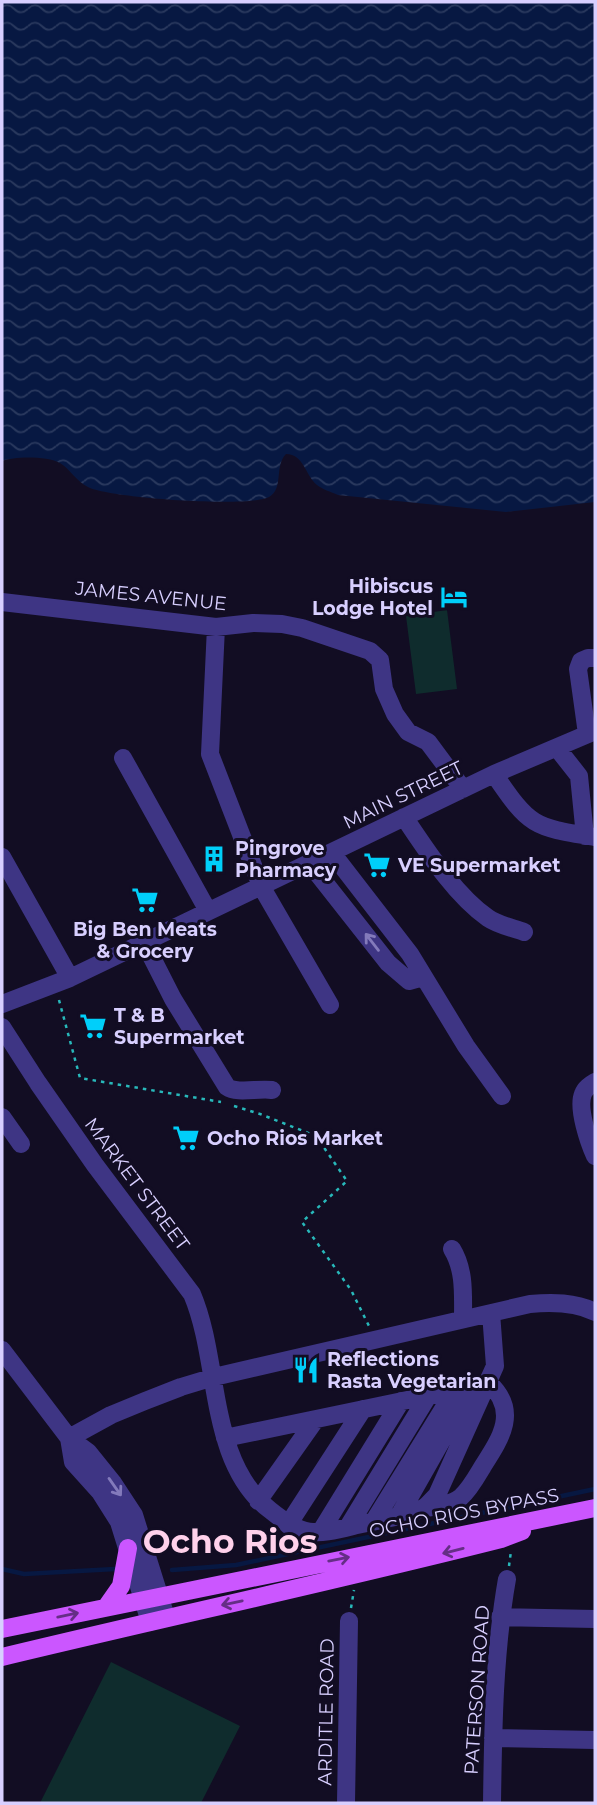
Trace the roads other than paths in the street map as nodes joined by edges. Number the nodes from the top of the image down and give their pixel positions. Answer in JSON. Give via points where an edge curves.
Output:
{"nodes":[{"id":1,"x":2,"y":602,"type":"edge"},
{"id":2,"x":216,"y":627,"type":"junction"},
{"id":3,"x":595,"y":659,"type":"edge"},
{"id":4,"x":589,"y":695,"type":"edge"},
{"id":5,"x":591,"y":732,"type":"edge"},
{"id":6,"x":557,"y":748,"type":"junction"},
{"id":7,"x":123,"y":758,"type":"dead end"},
{"id":8,"x":494,"y":774,"type":"junction"},
{"id":9,"x":463,"y":789,"type":"junction"},
{"id":10,"x":404,"y":817,"type":"junction"},
{"id":11,"x":590,"y":836,"type":"edge"},
{"id":12,"x":332,"y":853,"type":"junction"},
{"id":13,"x":2,"y":858,"type":"edge"},
{"id":14,"x":310,"y":864,"type":"junction"},
{"id":15,"x":261,"y":886,"type":"junction"},
{"id":16,"x":208,"y":911,"type":"junction"},
{"id":17,"x":524,"y":932,"type":"dead end"},
{"id":18,"x":144,"y":942,"type":"junction"},
{"id":19,"x":423,"y":976,"type":"junction"},
{"id":20,"x":62,"y":981,"type":"junction"},
{"id":21,"x":2,"y":1004,"type":"edge"},
{"id":22,"x":330,"y":1005,"type":"dead end"},
{"id":23,"x":2,"y":1027,"type":"edge"},
{"id":24,"x":595,"y":1082,"type":"edge"},
{"id":25,"x":272,"y":1090,"type":"dead end"},
{"id":26,"x":502,"y":1096,"type":"dead end"},
{"id":27,"x":3,"y":1121,"type":"edge"},
{"id":28,"x":21,"y":1144,"type":"dead end"},
{"id":29,"x":595,"y":1156,"type":"edge"},
{"id":30,"x":452,"y":1249,"type":"dead end"},
{"id":31,"x":595,"y":1312,"type":"edge"},
{"id":32,"x":491,"y":1313,"type":"junction"},
{"id":33,"x":463,"y":1319,"type":"junction"},
{"id":34,"x":2,"y":1350,"type":"edge"},
{"id":35,"x":214,"y":1377,"type":"junction"},
{"id":36,"x":472,"y":1387,"type":"junction"},
{"id":37,"x":428,"y":1396,"type":"junction"},
{"id":38,"x":401,"y":1401,"type":"junction"},
{"id":39,"x":363,"y":1409,"type":"junction"},
{"id":40,"x":316,"y":1419,"type":"junction"},
{"id":41,"x":69,"y":1438,"type":"junction"},
{"id":42,"x":225,"y":1438,"type":"junction"},
{"id":43,"x":258,"y":1501,"type":"junction"},
{"id":44,"x":424,"y":1508,"type":"junction"},
{"id":45,"x":592,"y":1508,"type":"edge"},
{"id":46,"x":400,"y":1514,"type":"junction"},
{"id":47,"x":374,"y":1521,"type":"junction"},
{"id":48,"x":288,"y":1525,"type":"junction"},
{"id":49,"x":348,"y":1527,"type":"junction"},
{"id":50,"x":321,"y":1531,"type":"junction"},
{"id":51,"x":128,"y":1548,"type":"junction"},
{"id":52,"x":507,"y":1579,"type":"road end"},
{"id":53,"x":152,"y":1597,"type":"junction"},
{"id":54,"x":107,"y":1606,"type":"junction"},
{"id":55,"x":500,"y":1618,"type":"junction"},
{"id":56,"x":595,"y":1619,"type":"edge"},
{"id":57,"x":158,"y":1620,"type":"junction"},
{"id":58,"x":349,"y":1622,"type":"road end"},
{"id":59,"x":2,"y":1629,"type":"edge"},
{"id":60,"x":2,"y":1657,"type":"edge"},
{"id":61,"x":493,"y":1738,"type":"junction"},
{"id":62,"x":595,"y":1740,"type":"edge"},
{"id":63,"x":346,"y":1803,"type":"edge"},
{"id":64,"x":492,"y":1803,"type":"edge"}],
"edges":[{"from":1,"to":2,"type":"street","name":"JAMES AVENUE"},
{"from":2,"to":9,"type":"street","name":"JAMES AVENUE","via":[[282,624],[370,651],[380,660],[384,689],[395,714],[408,732],[428,742]]},
{"from":2,"to":15,"type":"street","via":[[210,754]]},
{"from":3,"to":4,"type":"street","via":[[581,661],[578,669]]},
{"from":4,"to":5,"type":"street"},
{"from":5,"to":6,"type":"street","name":"MAIN STREET"},
{"from":6,"to":8,"type":"street","name":"MAIN STREET"},
{"from":6,"to":11,"type":"street","via":[[579,776]]},
{"from":7,"to":16,"type":"street"},
{"from":8,"to":9,"type":"street","name":"MAIN STREET"},
{"from":8,"to":11,"type":"street","via":[[522,813],[537,824]]},
{"from":9,"to":10,"type":"street","name":"MAIN STREET"},
{"from":10,"to":12,"type":"street","name":"MAIN STREET"},
{"from":10,"to":17,"type":"street","via":[[440,870],[489,919]]},
{"from":12,"to":14,"type":"street","name":"MAIN STREET"},
{"from":12,"to":19,"type":"street"},
{"from":13,"to":20,"type":"street"},
{"from":14,"to":15,"type":"street","name":"MAIN STREET"},
{"from":19,"to":14,"type":"street","one_way":true,"via":[[408,981],[388,962]]},
{"from":15,"to":16,"type":"street","name":"MAIN STREET"},
{"from":15,"to":22,"type":"street"},
{"from":16,"to":18,"type":"street","name":"MAIN STREET"},
{"from":18,"to":20,"type":"street","name":"MAIN STREET"},
{"from":18,"to":25,"type":"street","via":[[227,1087],[234,1091]]},
{"from":19,"to":26,"type":"street"},
{"from":20,"to":21,"type":"street","name":"MAIN STREET"},
{"from":23,"to":35,"type":"street","name":"MARKET STREET","via":[[95,1165],[192,1294],[202,1318]]},
{"from":24,"to":29,"type":"street","via":[[584,1091],[581,1101]]},
{"from":27,"to":28,"type":"street"},
{"from":30,"to":33,"type":"street","via":[[464,1286]]},
{"from":31,"to":32,"type":"street","via":[[550,1302]]},
{"from":32,"to":33,"type":"street"},
{"from":32,"to":36,"type":"street","via":[[495,1366]]},
{"from":33,"to":35,"type":"street"},
{"from":34,"to":41,"type":"street"},
{"from":35,"to":41,"type":"street","via":[[111,1415]]},
{"from":35,"to":42,"type":"street","name":"MARKET STREET"},
{"from":36,"to":37,"type":"street"},
{"from":36,"to":44,"type":"street","via":[[437,1495]]},
{"from":36,"to":44,"type":"street","via":[[497,1391],[506,1413],[502,1437],[460,1498]]},
{"from":36,"to":46,"type":"street"},
{"from":36,"to":47,"type":"street"},
{"from":37,"to":38,"type":"street"},
{"from":37,"to":49,"type":"street"},
{"from":38,"to":39,"type":"street"},
{"from":38,"to":50,"type":"street"},
{"from":39,"to":40,"type":"street"},
{"from":39,"to":48,"type":"street"},
{"from":40,"to":42,"type":"street"},
{"from":40,"to":43,"type":"street"},
{"from":41,"to":51,"type":"street","via":[[73,1462],[113,1512]]},
{"from":41,"to":53,"type":"street","one_way":true,"via":[[88,1451],[134,1515]]},
{"from":42,"to":43,"type":"street","name":"MARKET STREET"},
{"from":43,"to":48,"type":"street","name":"MARKET STREET"},
{"from":44,"to":46,"type":"street"},
{"from":53,"to":45,"type":"main road","name":"OCHO RIOS BYPASS","one_way":true},
{"from":45,"to":57,"type":"main road","name":"OCHO RIOS BYPASS","one_way":true,"via":[[501,1539]]},
{"from":46,"to":47,"type":"street"},
{"from":47,"to":49,"type":"street"},
{"from":48,"to":50,"type":"street","via":[[303,1532]]},
{"from":49,"to":50,"type":"street"},
{"from":51,"to":53,"type":"street"},
{"from":51,"to":54,"type":"main road","via":[[121,1586]]},
{"from":52,"to":55,"type":"street","name":"PATERSON ROAD"},
{"from":53,"to":54,"type":"main road","name":"OCHO RIOS BYPASS"},
{"from":53,"to":57,"type":"street"},
{"from":59,"to":54,"type":"main road","name":"OCHO RIOS BYPASS","one_way":true},
{"from":55,"to":56,"type":"street"},
{"from":55,"to":61,"type":"street","name":"PATERSON ROAD"},
{"from":57,"to":60,"type":"main road","name":"OCHO RIOS BYPASS"},
{"from":58,"to":63,"type":"street","name":"ARDITLE ROAD"},
{"from":61,"to":62,"type":"street"},
{"from":61,"to":64,"type":"street","name":"PATERSON ROAD"}]}
